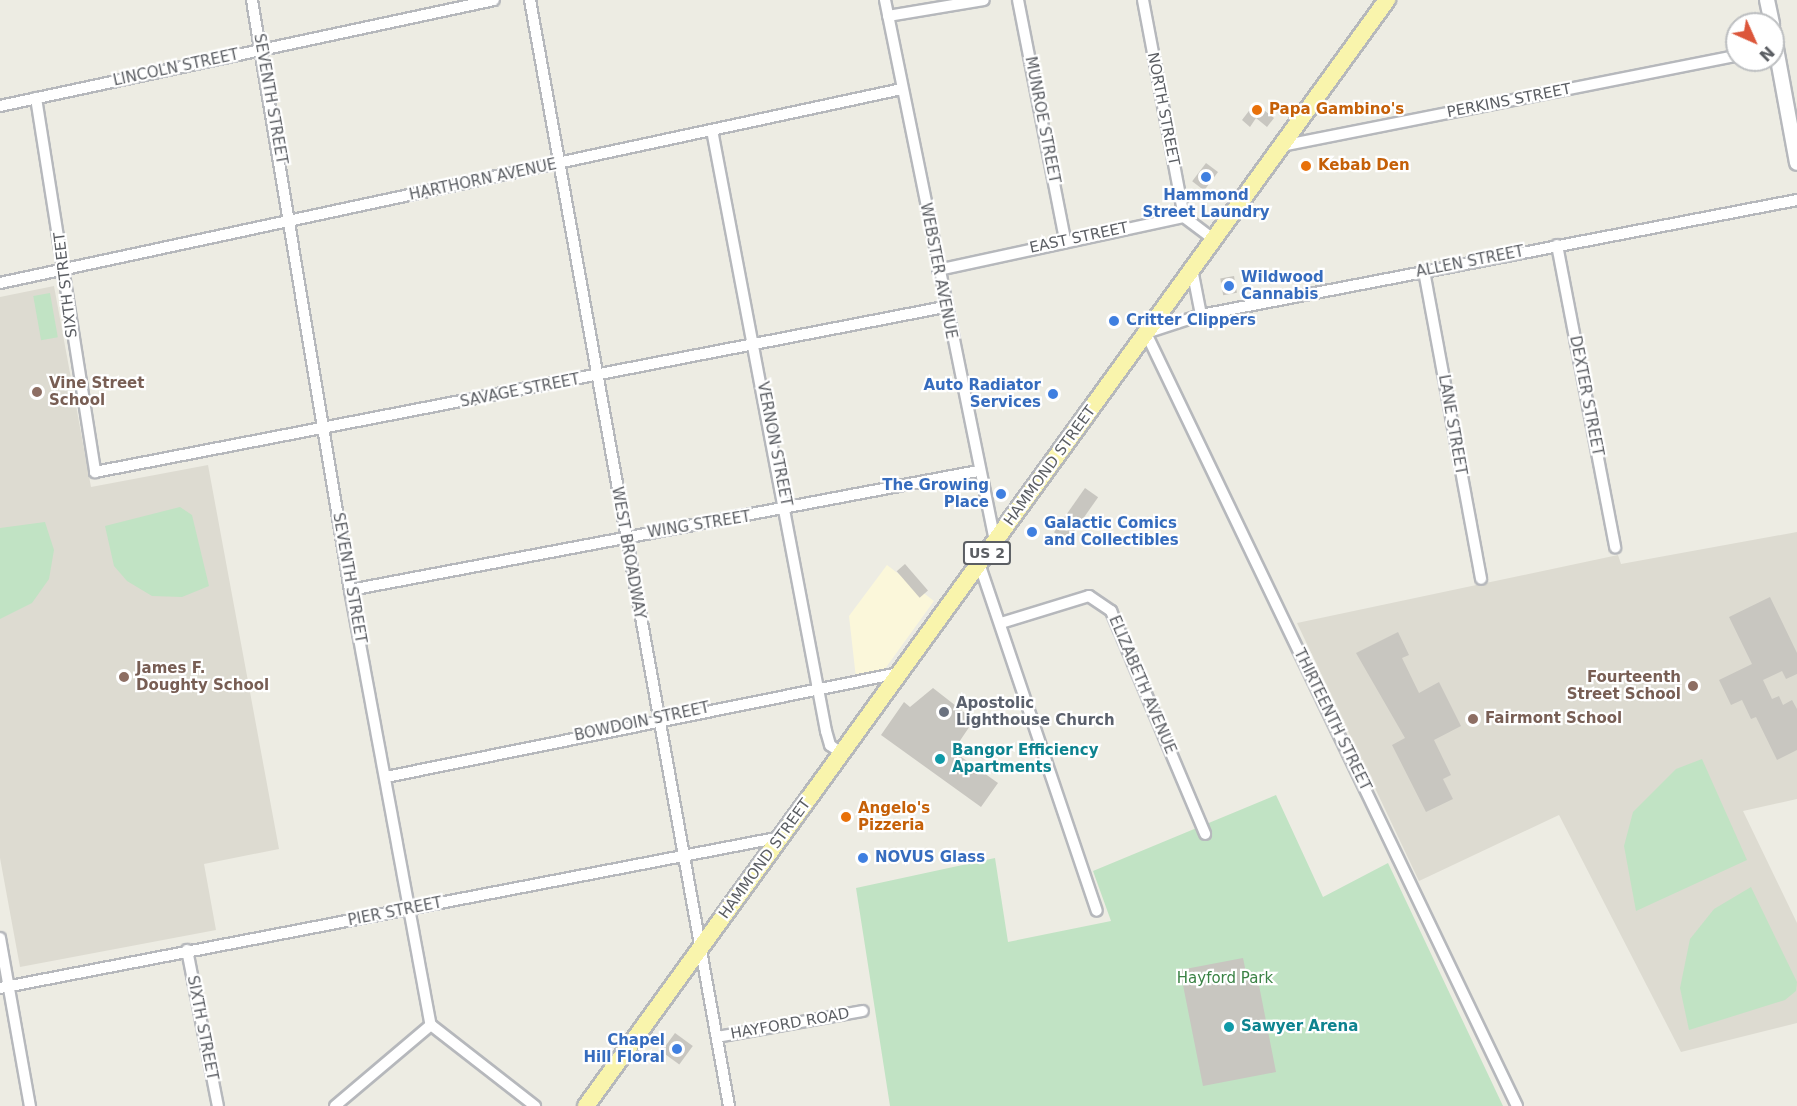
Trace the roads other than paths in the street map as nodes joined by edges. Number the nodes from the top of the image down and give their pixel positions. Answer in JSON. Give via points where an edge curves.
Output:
{"nodes":[{"id":1,"x":252,"y":0,"type":"edge"},
{"id":2,"x":494,"y":0,"type":"edge"},
{"id":3,"x":530,"y":0,"type":"edge"},
{"id":4,"x":885,"y":0,"type":"edge"},
{"id":5,"x":984,"y":0,"type":"edge"},
{"id":6,"x":1018,"y":0,"type":"edge"},
{"id":7,"x":1143,"y":0,"type":"edge"},
{"id":8,"x":1388,"y":0,"type":"edge"},
{"id":9,"x":888,"y":16,"type":"junction"},
{"id":10,"x":262,"y":49,"type":"junction"},
{"id":11,"x":1725,"y":58,"type":"edge"},
{"id":12,"x":1779,"y":72,"type":"edge"},
{"id":13,"x":902,"y":89,"type":"junction"},
{"id":14,"x":36,"y":98,"type":"junction"},
{"id":15,"x":0,"y":106,"type":"edge"},
{"id":16,"x":712,"y":130,"type":"junction"},
{"id":17,"x":1281,"y":146,"type":"junction"},
{"id":18,"x":1797,"y":163,"type":"edge"},
{"id":19,"x":559,"y":164,"type":"junction"},
{"id":20,"x":1797,"y":200,"type":"edge"},
{"id":21,"x":1184,"y":217,"type":"junction"},
{"id":22,"x":291,"y":221,"type":"junction"},
{"id":23,"x":1065,"y":240,"type":"junction"},
{"id":24,"x":1214,"y":240,"type":"junction"},
{"id":25,"x":1557,"y":245,"type":"junction"},
{"id":26,"x":1192,"y":269,"type":"junction"},
{"id":27,"x":63,"y":270,"type":"junction"},
{"id":28,"x":938,"y":270,"type":"junction"},
{"id":29,"x":1424,"y":271,"type":"junction"},
{"id":30,"x":0,"y":283,"type":"edge"},
{"id":31,"x":945,"y":307,"type":"junction"},
{"id":32,"x":1201,"y":315,"type":"junction"},
{"id":33,"x":1146,"y":333,"type":"junction"},
{"id":34,"x":754,"y":346,"type":"junction"},
{"id":35,"x":597,"y":375,"type":"junction"},
{"id":36,"x":326,"y":430,"type":"junction"},
{"id":37,"x":978,"y":471,"type":"junction"},
{"id":38,"x":94,"y":472,"type":"joint"},
{"id":39,"x":787,"y":509,"type":"junction"},
{"id":40,"x":625,"y":537,"type":"junction"},
{"id":41,"x":996,"y":540,"type":"junction"},
{"id":42,"x":1615,"y":547,"type":"dead end"},
{"id":43,"x":979,"y":563,"type":"junction"},
{"id":44,"x":1481,"y":579,"type":"dead end"},
{"id":45,"x":350,"y":590,"type":"junction"},
{"id":46,"x":1001,"y":623,"type":"junction"},
{"id":47,"x":899,"y":674,"type":"junction"},
{"id":48,"x":820,"y":688,"type":"junction"},
{"id":49,"x":658,"y":718,"type":"junction"},
{"id":50,"x":841,"y":753,"type":"junction"},
{"id":51,"x":386,"y":777,"type":"junction"},
{"id":52,"x":1205,"y":834,"type":"dead end"},
{"id":53,"x":781,"y":837,"type":"junction"},
{"id":54,"x":685,"y":856,"type":"junction"},
{"id":55,"x":410,"y":910,"type":"junction"},
{"id":56,"x":1097,"y":911,"type":"dead end"},
{"id":57,"x":0,"y":938,"type":"edge"},
{"id":58,"x":702,"y":945,"type":"junction"},
{"id":59,"x":187,"y":950,"type":"junction"},
{"id":60,"x":4,"y":987,"type":"edge"},
{"id":61,"x":862,"y":1011,"type":"dead end"},
{"id":62,"x":431,"y":1025,"type":"junction"},
{"id":63,"x":717,"y":1037,"type":"junction"},
{"id":64,"x":30,"y":1106,"type":"edge"},
{"id":65,"x":218,"y":1106,"type":"edge"},
{"id":66,"x":335,"y":1106,"type":"edge"},
{"id":67,"x":535,"y":1106,"type":"edge"},
{"id":68,"x":586,"y":1106,"type":"edge"},
{"id":69,"x":729,"y":1106,"type":"edge"},
{"id":70,"x":1517,"y":1106,"type":"edge"}],
"edges":[{"from":1,"to":10,"type":"street","name":"SEVENTH STREET"},
{"from":2,"to":10,"type":"street","name":"LINCOLN STREET"},
{"from":3,"to":19,"type":"street","name":"WEST BROADWAY"},
{"from":4,"to":9,"type":"street","name":"WEBSTER AVENUE"},
{"from":5,"to":9,"type":"street"},
{"from":6,"to":23,"type":"street","name":"MUNROE STREET"},
{"from":7,"to":21,"type":"street","name":"NORTH STREET"},
{"from":8,"to":17,"type":"main road","name":"HAMMOND STREET","number":"US 2"},
{"from":9,"to":13,"type":"street","name":"WEBSTER AVENUE"},
{"from":10,"to":14,"type":"street","name":"LINCOLN STREET"},
{"from":10,"to":22,"type":"street","name":"SEVENTH STREET"},
{"from":11,"to":17,"type":"street","name":"PERKINS STREET"},
{"from":12,"to":18,"type":"street"},
{"from":13,"to":16,"type":"street","name":"HARTHORN AVENUE"},
{"from":13,"to":28,"type":"street","name":"WEBSTER AVENUE"},
{"from":14,"to":15,"type":"street","name":"LINCOLN STREET"},
{"from":14,"to":27,"type":"street","name":"SIXTH STREET"},
{"from":16,"to":19,"type":"street","name":"HARTHORN AVENUE"},
{"from":16,"to":34,"type":"street","name":"VERNON STREET"},
{"from":17,"to":24,"type":"main road","name":"HAMMOND STREET","number":"US 2"},
{"from":19,"to":22,"type":"street","name":"HARTHORN AVENUE"},
{"from":19,"to":35,"type":"street","name":"WEST BROADWAY"},
{"from":20,"to":25,"type":"street","name":"ALLEN STREET"},
{"from":21,"to":23,"type":"street","name":"EAST STREET"},
{"from":21,"to":24,"type":"street"},
{"from":22,"to":27,"type":"street","name":"HARTHORN AVENUE"},
{"from":22,"to":36,"type":"street","name":"SEVENTH STREET"},
{"from":23,"to":28,"type":"street","name":"EAST STREET"},
{"from":24,"to":26,"type":"main road","name":"HAMMOND STREET","number":"US 2"},
{"from":25,"to":29,"type":"street","name":"ALLEN STREET"},
{"from":25,"to":42,"type":"street","name":"DEXTER STREET"},
{"from":26,"to":32,"type":"street"},
{"from":26,"to":33,"type":"main road","name":"HAMMOND STREET","number":"US 2"},
{"from":27,"to":30,"type":"street","name":"HARTHORN AVENUE"},
{"from":27,"to":38,"type":"street","name":"SIXTH STREET"},
{"from":28,"to":31,"type":"street","name":"WEBSTER AVENUE"},
{"from":29,"to":32,"type":"street","name":"ALLEN STREET"},
{"from":29,"to":44,"type":"street","name":"LANE STREET"},
{"from":31,"to":34,"type":"street","name":"SAVAGE STREET"},
{"from":31,"to":37,"type":"street","name":"WEBSTER AVENUE"},
{"from":32,"to":33,"type":"street","name":"ALLEN STREET"},
{"from":33,"to":41,"type":"main road","name":"HAMMOND STREET","number":"US 2"},
{"from":33,"to":70,"type":"street","name":"THIRTEENTH STREET"},
{"from":34,"to":35,"type":"street","name":"SAVAGE STREET"},
{"from":34,"to":39,"type":"street","name":"VERNON STREET"},
{"from":35,"to":36,"type":"street","name":"SAVAGE STREET"},
{"from":35,"to":40,"type":"street","name":"WEST BROADWAY"},
{"from":36,"to":38,"type":"street","name":"SAVAGE STREET"},
{"from":36,"to":45,"type":"street","name":"SEVENTH STREET"},
{"from":37,"to":39,"type":"street","name":"WING STREET"},
{"from":37,"to":41,"type":"street","name":"WEBSTER AVENUE"},
{"from":39,"to":40,"type":"street","name":"WING STREET"},
{"from":39,"to":48,"type":"street","name":"VERNON STREET"},
{"from":40,"to":45,"type":"street","name":"WING STREET"},
{"from":40,"to":49,"type":"street","name":"WEST BROADWAY"},
{"from":41,"to":43,"type":"main road","name":"HAMMOND STREET","number":"US 2"},
{"from":43,"to":46,"type":"street"},
{"from":43,"to":47,"type":"main road","name":"HAMMOND STREET","number":"US 2"},
{"from":45,"to":51,"type":"street","name":"SEVENTH STREET"},
{"from":46,"to":52,"type":"street","name":"ELIZABETH AVENUE","via":[[1089,596],[1111,611]]},
{"from":46,"to":56,"type":"street"},
{"from":47,"to":48,"type":"street","name":"BOWDOIN STREET"},
{"from":47,"to":50,"type":"main road","name":"HAMMOND STREET","number":"US 2"},
{"from":48,"to":49,"type":"street","name":"BOWDOIN STREET"},
{"from":48,"to":50,"type":"street","name":"VERNON STREET","via":[[830,745]]},
{"from":49,"to":51,"type":"street","name":"BOWDOIN STREET"},
{"from":49,"to":54,"type":"street","name":"WEST BROADWAY"},
{"from":50,"to":53,"type":"main road","name":"HAMMOND STREET","number":"US 2"},
{"from":51,"to":55,"type":"street","name":"SEVENTH STREET"},
{"from":53,"to":54,"type":"street","name":"PIER STREET"},
{"from":53,"to":58,"type":"main road","name":"HAMMOND STREET","number":"US 2"},
{"from":54,"to":55,"type":"street","name":"PIER STREET"},
{"from":54,"to":58,"type":"street","name":"WEST BROADWAY"},
{"from":55,"to":59,"type":"street","name":"PIER STREET"},
{"from":55,"to":62,"type":"street","name":"SEVENTH STREET"},
{"from":57,"to":60,"type":"street"},
{"from":58,"to":63,"type":"street","name":"WEST BROADWAY"},
{"from":58,"to":68,"type":"main road","name":"HAMMOND STREET","number":"US 2"},
{"from":59,"to":60,"type":"street","name":"PIER STREET"},
{"from":59,"to":65,"type":"street","name":"SIXTH STREET"},
{"from":60,"to":64,"type":"street"},
{"from":61,"to":63,"type":"street","name":"HAYFORD ROAD"},
{"from":62,"to":66,"type":"street"},
{"from":62,"to":67,"type":"street"},
{"from":63,"to":69,"type":"street","name":"WEST BROADWAY"}]}
